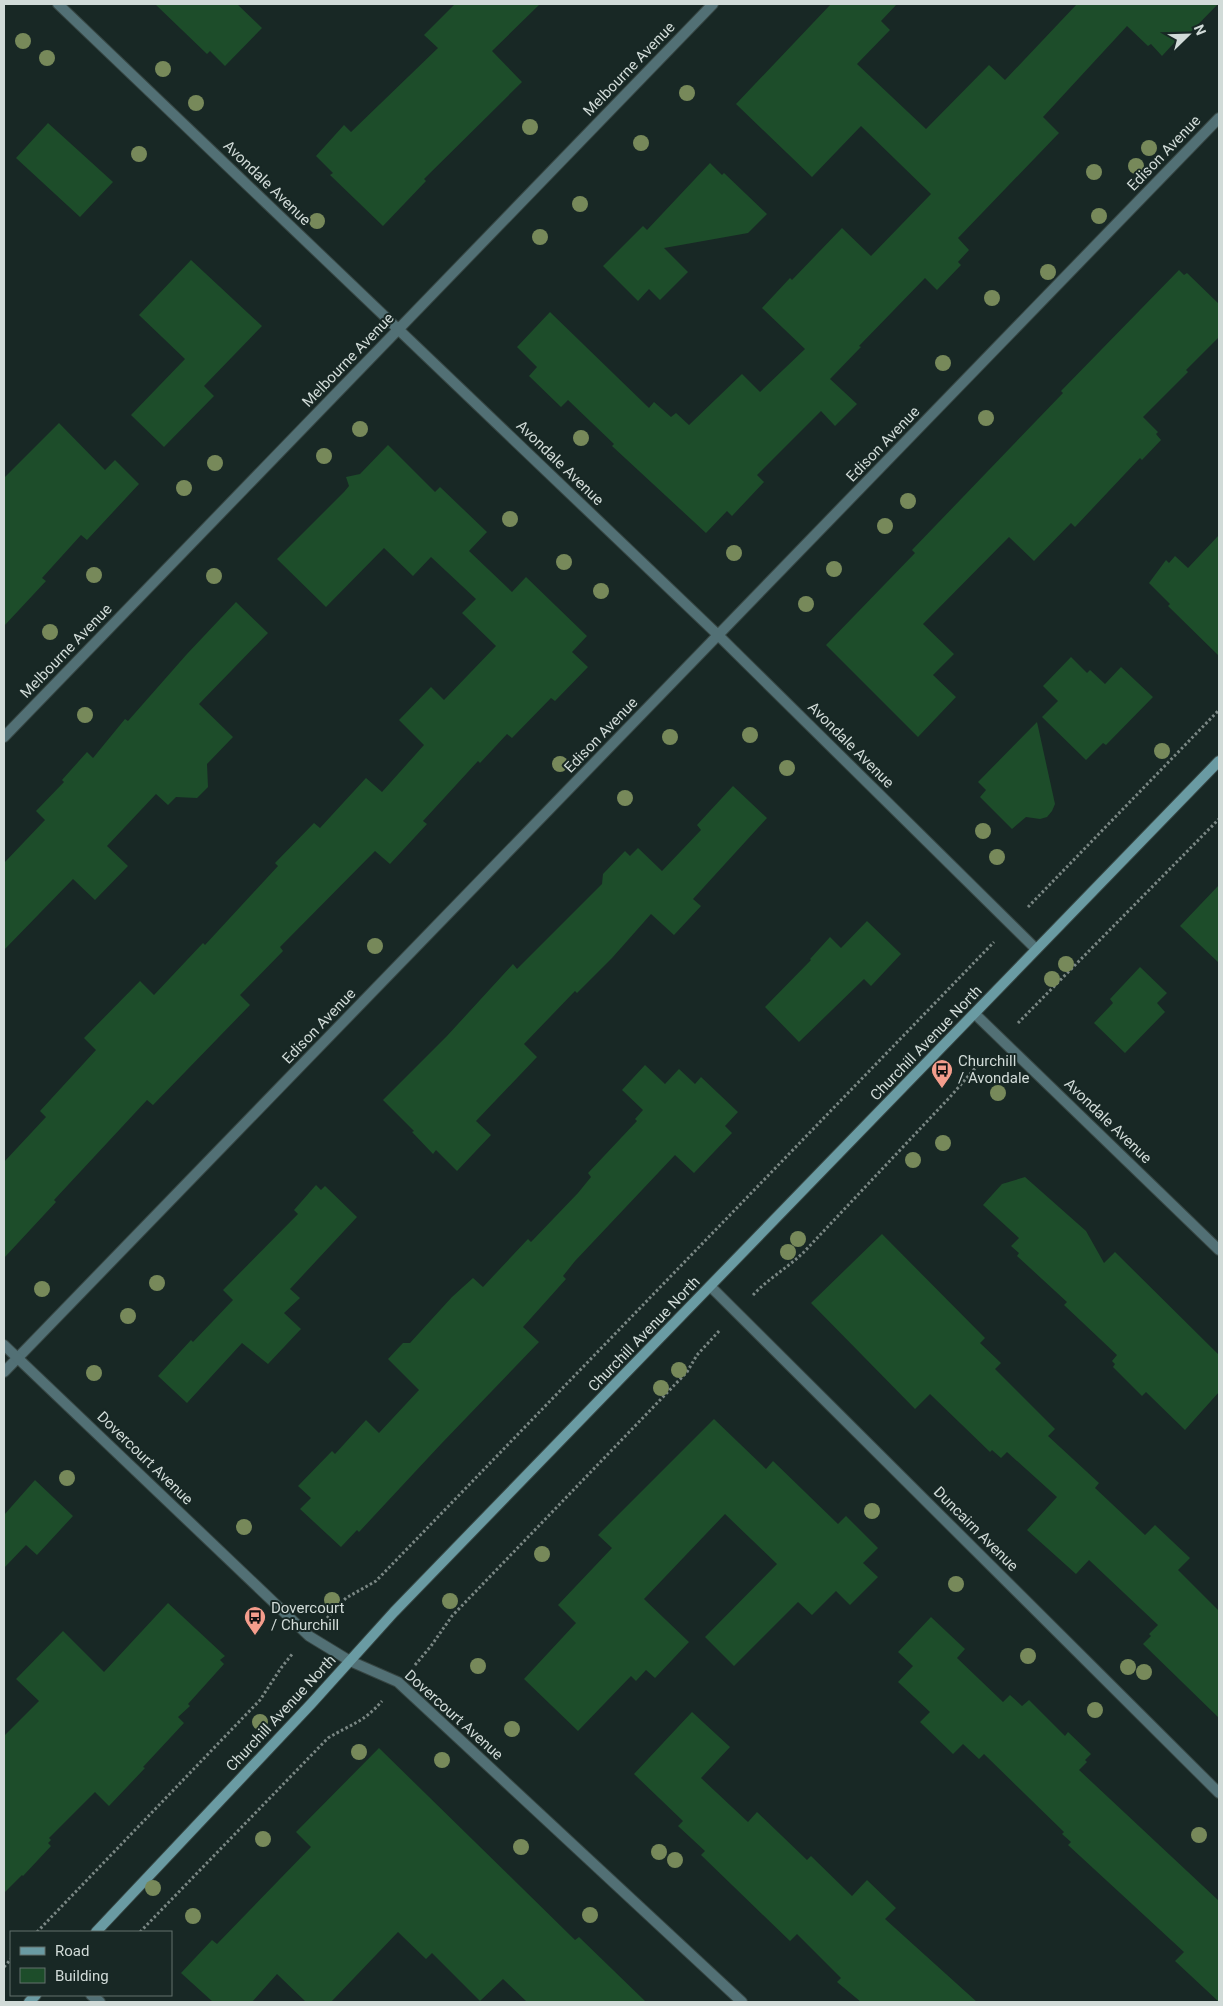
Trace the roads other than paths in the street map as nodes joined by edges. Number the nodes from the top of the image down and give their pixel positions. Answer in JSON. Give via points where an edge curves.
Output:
{"nodes":[{"id":1,"x":58,"y":4,"type":"edge"},
{"id":2,"x":713,"y":4,"type":"edge"},
{"id":3,"x":1219,"y":118,"type":"edge"},
{"id":4,"x":398,"y":330,"type":"junction"},
{"id":5,"x":718,"y":635,"type":"junction"},
{"id":6,"x":4,"y":737,"type":"edge"},
{"id":7,"x":1219,"y":761,"type":"edge"},
{"id":8,"x":1036,"y":949,"type":"junction"},
{"id":9,"x":975,"y":1014,"type":"junction"},
{"id":10,"x":1219,"y":1250,"type":"edge"},
{"id":11,"x":711,"y":1287,"type":"junction"},
{"id":12,"x":4,"y":1344,"type":"edge"},
{"id":13,"x":18,"y":1358,"type":"junction"},
{"id":14,"x":4,"y":1372,"type":"edge"},
{"id":15,"x":350,"y":1661,"type":"junction"},
{"id":16,"x":1219,"y":1793,"type":"edge"},
{"id":17,"x":97,"y":1931,"type":"edge"},
{"id":18,"x":742,"y":2002,"type":"edge"}],
"edges":[{"from":1,"to":4,"type":"street","name":"Avondale Avenue"},
{"from":2,"to":4,"type":"street","name":"Melbourne Avenue"},
{"from":3,"to":5,"type":"street","name":"Edison Avenue"},
{"from":4,"to":5,"type":"street","name":"Avondale Avenue"},
{"from":4,"to":6,"type":"street","name":"Melbourne Avenue"},
{"from":5,"to":8,"type":"street","name":"Avondale Avenue"},
{"from":5,"to":13,"type":"street","name":"Edison Avenue"},
{"from":7,"to":8,"type":"main road","name":"Churchill Avenue North"},
{"from":8,"to":9,"type":"main road","name":"Churchill Avenue North"},
{"from":9,"to":10,"type":"street","name":"Avondale Avenue"},
{"from":9,"to":11,"type":"main road","name":"Churchill Avenue North"},
{"from":11,"to":15,"type":"main road","name":"Churchill Avenue North"},
{"from":11,"to":16,"type":"street","name":"Duncairn Avenue"},
{"from":12,"to":13,"type":"street","name":"Dovercourt Avenue"},
{"from":13,"to":14,"type":"street","name":"Edison Avenue"},
{"from":13,"to":15,"type":"street","name":"Dovercourt Avenue","via":[[309,1636]]},
{"from":15,"to":17,"type":"main road","name":"Churchill Avenue North"},
{"from":15,"to":18,"type":"street","name":"Dovercourt Avenue","via":[[398,1682]]}]}
